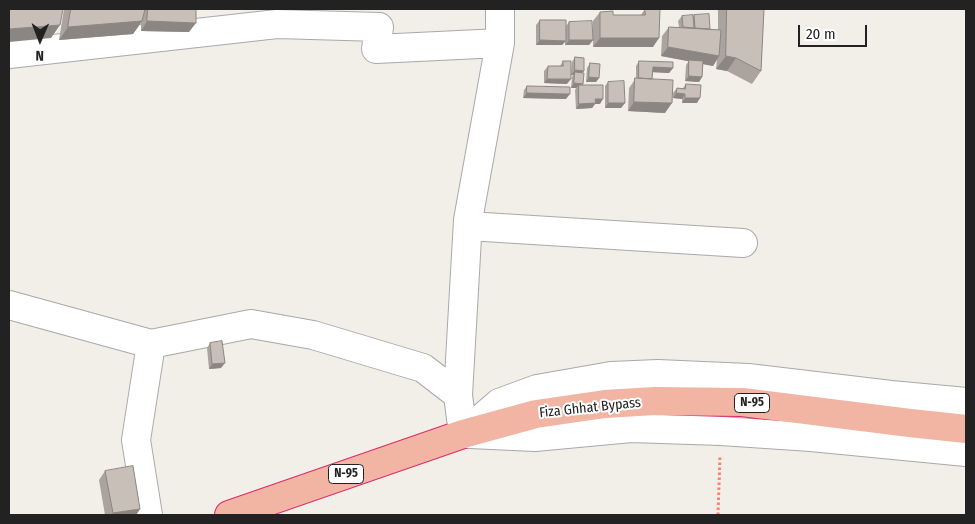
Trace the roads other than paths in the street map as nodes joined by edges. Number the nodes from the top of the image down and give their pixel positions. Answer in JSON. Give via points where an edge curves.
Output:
{"nodes":[{"id":1,"x":246,"y":9,"type":"edge"},
{"id":2,"x":500,"y":9,"type":"edge"},
{"id":3,"x":277,"y":24,"type":"junction"},
{"id":4,"x":500,"y":43,"type":"junction"},
{"id":5,"x":9,"y":54,"type":"edge"},
{"id":6,"x":468,"y":226,"type":"junction"},
{"id":7,"x":743,"y":243,"type":"dead end"},
{"id":8,"x":9,"y":305,"type":"edge"},
{"id":9,"x":151,"y":344,"type":"junction"},
{"id":10,"x":458,"y":395,"type":"junction"},
{"id":11,"x":966,"y":402,"type":"edge"},
{"id":12,"x":966,"y":429,"type":"edge"},
{"id":13,"x":463,"y":434,"type":"junction"},
{"id":14,"x":966,"y":452,"type":"edge"},
{"id":15,"x":148,"y":515,"type":"edge"},
{"id":16,"x":229,"y":515,"type":"edge"}],
"edges":[{"from":1,"to":3,"type":"street"},
{"from":2,"to":4,"type":"street"},
{"from":3,"to":4,"type":"street","via":[[379,27],[376,50]]},
{"from":3,"to":5,"type":"street"},
{"from":4,"to":6,"type":"street"},
{"from":6,"to":7,"type":"street"},
{"from":6,"to":10,"type":"street"},
{"from":8,"to":9,"type":"street"},
{"from":9,"to":10,"type":"street","via":[[251,324],[313,335],[423,368]]},
{"from":9,"to":15,"type":"street","via":[[136,440]]},
{"from":10,"to":13,"type":"street"},
{"from":11,"to":13,"type":"street","via":[[748,378],[658,374],[611,376],[537,389],[499,403]]},
{"from":12,"to":13,"type":"highway","name":"Fiza Ghhat Bypass","number":"N-95","via":[[742,402],[655,401],[536,414]]},
{"from":13,"to":14,"type":"street","via":[[535,438],[631,428],[721,431]]},
{"from":13,"to":16,"type":"highway","name":"Fiza Ghhat Bypass","number":"N-95"}]}
